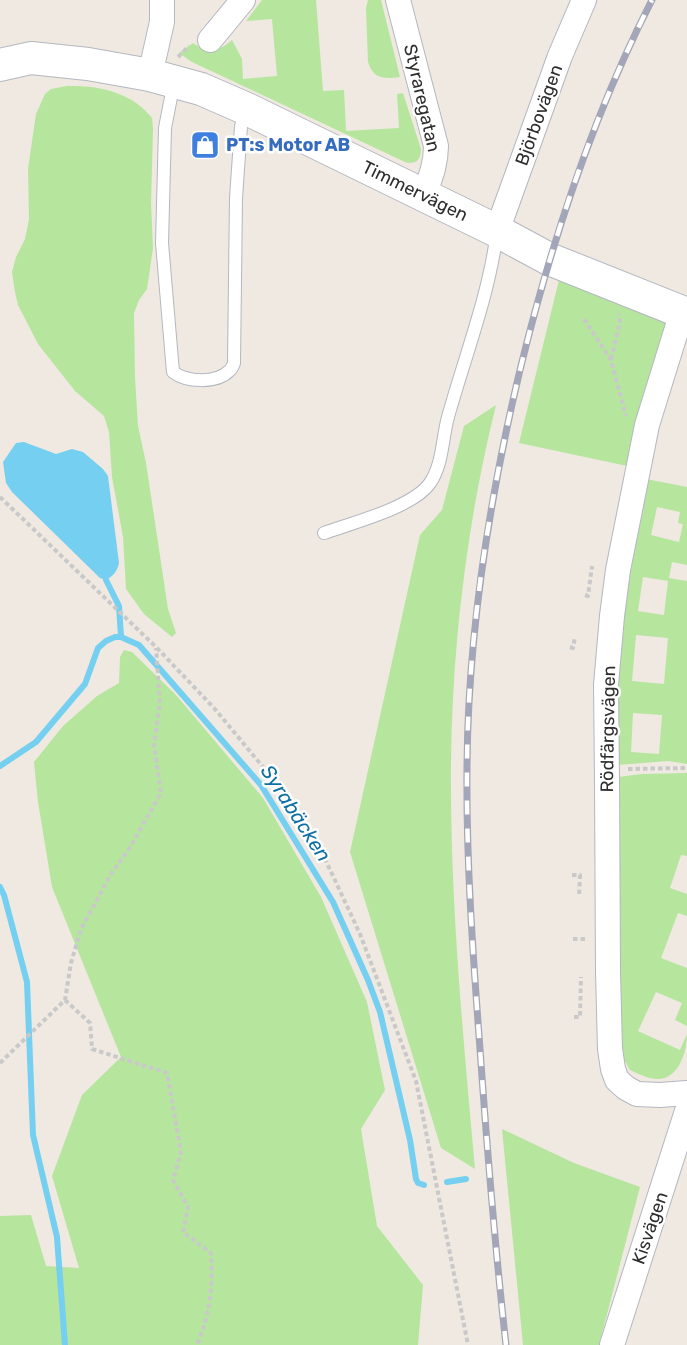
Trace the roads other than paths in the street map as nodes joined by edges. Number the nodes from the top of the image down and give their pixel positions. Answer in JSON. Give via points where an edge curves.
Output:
{"nodes":[{"id":1,"x":162,"y":0,"type":"edge"},
{"id":2,"x":243,"y":0,"type":"edge"},
{"id":3,"x":398,"y":0,"type":"edge"},
{"id":4,"x":584,"y":0,"type":"edge"},
{"id":5,"x":210,"y":40,"type":"dead end"},
{"id":6,"x":0,"y":65,"type":"edge"},
{"id":7,"x":162,"y":78,"type":"junction"},
{"id":8,"x":247,"y":109,"type":"junction"},
{"id":9,"x":423,"y":195,"type":"junction"},
{"id":10,"x":497,"y":231,"type":"junction"},
{"id":11,"x":685,"y":313,"type":"edge"},
{"id":12,"x":324,"y":533,"type":"dead end"},
{"id":13,"x":687,"y":1093,"type":"edge"},
{"id":14,"x":687,"y":1111,"type":"edge"},
{"id":15,"x":678,"y":1172,"type":"edge"},
{"id":16,"x":612,"y":1345,"type":"edge"}],
"edges":[{"from":1,"to":7,"type":"street"},
{"from":2,"to":5,"type":"street"},
{"from":3,"to":9,"type":"street","name":"Styraregatan","via":[[436,146],[432,178]]},
{"from":4,"to":10,"type":"street","name":"Björbovägen"},
{"from":6,"to":7,"type":"street","name":"Timmervägen","via":[[31,58]]},
{"from":7,"to":8,"type":"street","name":"Timmervägen","via":[[201,89]]},
{"from":7,"to":8,"type":"lane","via":[[162,243],[170,353],[173,372],[181,378],[197,381],[218,377],[229,372],[234,363],[236,198],[241,126]]},
{"from":8,"to":9,"type":"street","name":"Timmervägen"},
{"from":9,"to":10,"type":"street","name":"Timmervägen"},
{"from":10,"to":11,"type":"street","name":"Timmervägen","via":[[549,259]]},
{"from":10,"to":12,"type":"lane","via":[[493,262],[447,420],[441,457],[430,483],[402,504]]},
{"from":11,"to":13,"type":"street","name":"Rödfärgsvägen","via":[[648,425],[618,570],[606,685],[608,972],[613,1069],[617,1080],[637,1094]]},
{"from":14,"to":15,"type":"street","name":"Kisvägen"},
{"from":15,"to":16,"type":"street","name":"Kisvägen"}]}
